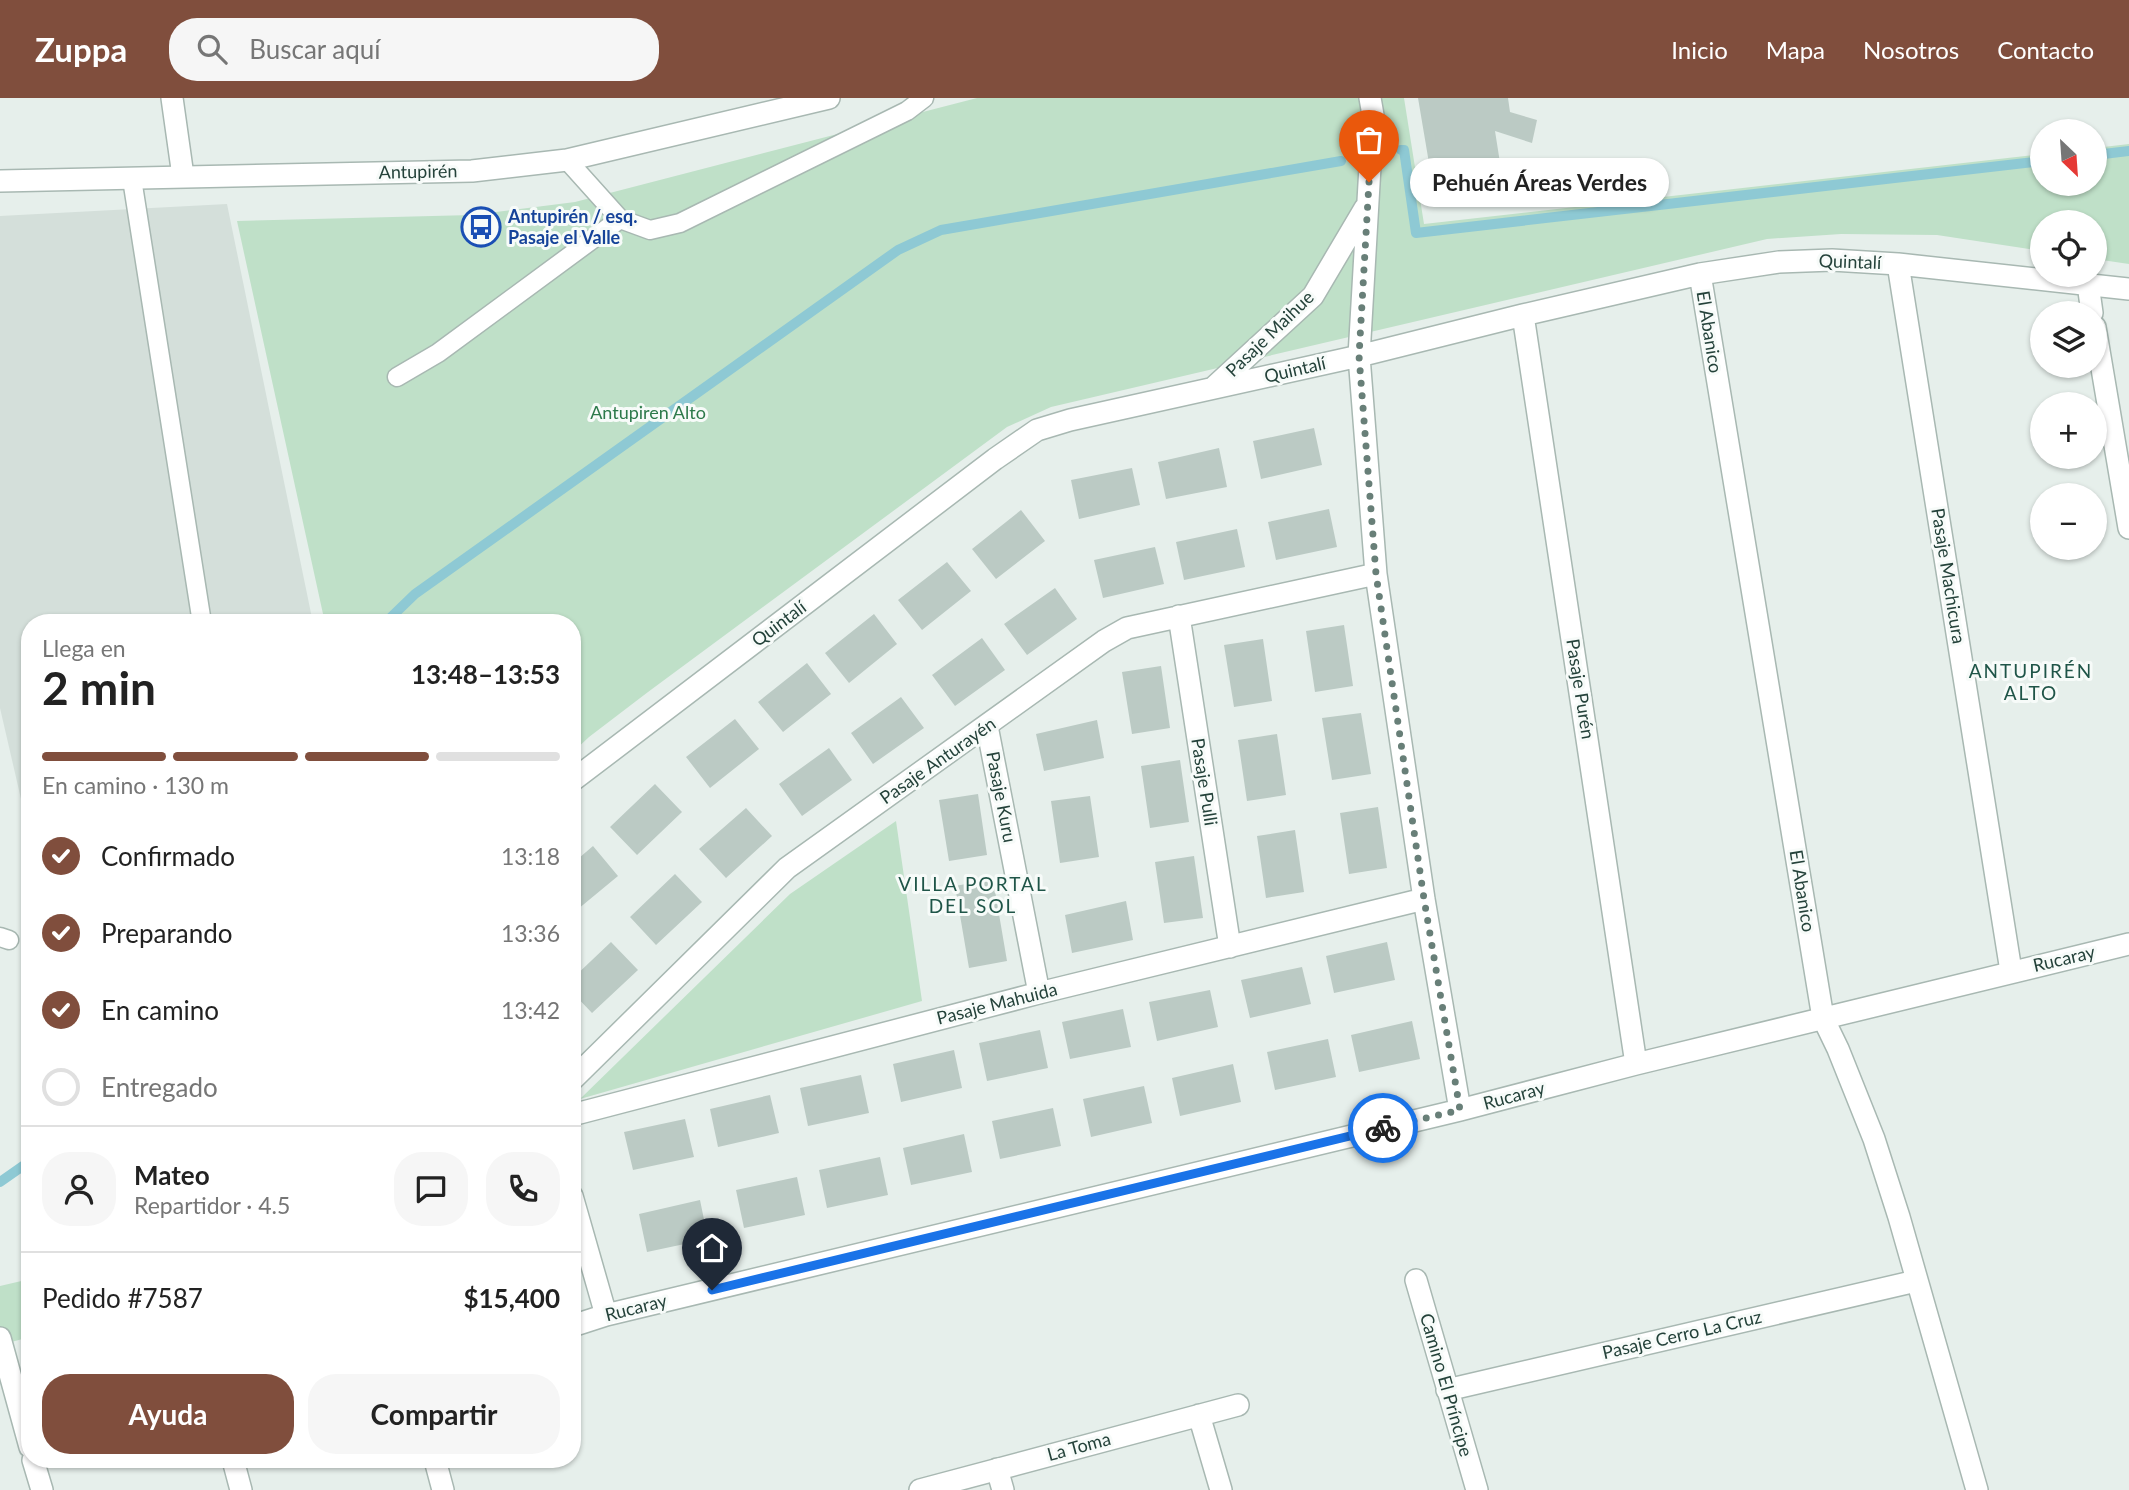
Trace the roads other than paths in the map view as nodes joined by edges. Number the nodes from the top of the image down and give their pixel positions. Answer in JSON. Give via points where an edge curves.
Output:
{"nodes":[{"id":1,"x":172,"y":98,"type":"edge"},
{"id":2,"x":829,"y":98,"type":"edge"},
{"id":3,"x":924,"y":98,"type":"edge"},
{"id":4,"x":1370,"y":98,"type":"edge"},
{"id":5,"x":567,"y":160,"type":"junction"},
{"id":6,"x":183,"y":176,"type":"junction"},
{"id":7,"x":132,"y":178,"type":"junction"},
{"id":8,"x":0,"y":181,"type":"edge"},
{"id":9,"x":1368,"y":204,"type":"junction"},
{"id":10,"x":620,"y":219,"type":"junction"},
{"id":11,"x":1898,"y":264,"type":"junction"},
{"id":12,"x":1700,"y":274,"type":"junction"},
{"id":13,"x":2030,"y":278,"type":"edge"},
{"id":14,"x":2107,"y":286,"type":"edge"},
{"id":15,"x":2129,"y":289,"type":"edge"},
{"id":16,"x":1523,"y":315,"type":"junction"},
{"id":17,"x":1359,"y":356,"type":"junction"},
{"id":18,"x":397,"y":377,"type":"dead end"},
{"id":19,"x":2104,"y":378,"type":"edge"},
{"id":20,"x":1212,"y":389,"type":"junction"},
{"id":21,"x":2129,"y":528,"type":"edge"},
{"id":22,"x":1376,"y":574,"type":"junction"},
{"id":23,"x":201,"y":614,"type":"edge"},
{"id":24,"x":1179,"y":616,"type":"junction"},
{"id":25,"x":988,"y":726,"type":"junction"},
{"id":26,"x":581,"y":774,"type":"edge"},
{"id":27,"x":1424,"y":899,"type":"junction"},
{"id":28,"x":2129,"y":944,"type":"edge"},
{"id":29,"x":1230,"y":947,"type":"junction"},
{"id":30,"x":2011,"y":971,"type":"junction"},
{"id":31,"x":1039,"y":993,"type":"junction"},
{"id":32,"x":1823,"y":1018,"type":"junction"},
{"id":33,"x":1636,"y":1064,"type":"junction"},
{"id":34,"x":581,"y":1071,"type":"edge"},
{"id":35,"x":1460,"y":1110,"type":"junction"},
{"id":36,"x":581,"y":1113,"type":"edge"},
{"id":37,"x":581,"y":1228,"type":"edge"},
{"id":38,"x":1416,"y":1280,"type":"dead end"},
{"id":39,"x":1916,"y":1281,"type":"junction"},
{"id":40,"x":606,"y":1315,"type":"junction"},
{"id":41,"x":581,"y":1323,"type":"edge"},
{"id":42,"x":0,"y":1338,"type":"edge"},
{"id":43,"x":1447,"y":1390,"type":"junction"},
{"id":44,"x":1238,"y":1405,"type":"dead end"},
{"id":45,"x":21,"y":1414,"type":"edge"},
{"id":46,"x":1199,"y":1415,"type":"junction"},
{"id":47,"x":35,"y":1468,"type":"edge"},
{"id":48,"x":235,"y":1468,"type":"edge"},
{"id":49,"x":437,"y":1468,"type":"edge"},
{"id":50,"x":997,"y":1469,"type":"junction"},
{"id":51,"x":42,"y":1490,"type":"edge"},
{"id":52,"x":242,"y":1490,"type":"edge"},
{"id":53,"x":443,"y":1490,"type":"edge"},
{"id":54,"x":920,"y":1490,"type":"edge"},
{"id":55,"x":1003,"y":1490,"type":"edge"},
{"id":56,"x":1221,"y":1490,"type":"edge"},
{"id":57,"x":1477,"y":1490,"type":"edge"},
{"id":58,"x":1977,"y":1490,"type":"edge"}],
"edges":[{"from":1,"to":6,"type":"street"},
{"from":2,"to":5,"type":"street","name":"Antupirén"},
{"from":3,"to":10,"type":"lane","via":[[907,111],[680,223],[650,230]]},
{"from":4,"to":9,"type":"street","name":"Pasaje Maihue"},
{"from":5,"to":6,"type":"street","name":"Antupirén","via":[[472,171]]},
{"from":5,"to":10,"type":"lane"},
{"from":6,"to":7,"type":"street","name":"Antupirén"},
{"from":7,"to":8,"type":"street","name":"Antupirén"},
{"from":7,"to":23,"type":"lane"},
{"from":9,"to":17,"type":"street","name":"Pasaje Maihue"},
{"from":9,"to":20,"type":"street","name":"Pasaje Maihue","via":[[1313,296]]},
{"from":10,"to":18,"type":"lane","via":[[438,353]]},
{"from":11,"to":12,"type":"street","name":"Quintalí","via":[[1779,262]]},
{"from":11,"to":13,"type":"street","name":"Quintalí"},
{"from":11,"to":30,"type":"street","name":"Pasaje Machicura"},
{"from":12,"to":16,"type":"street","name":"Quintalí"},
{"from":12,"to":32,"type":"street","name":"El Abanico"},
{"from":14,"to":15,"type":"street","name":"Quintalí"},
{"from":16,"to":17,"type":"street","name":"Quintalí"},
{"from":16,"to":33,"type":"street","name":"Pasaje Purén"},
{"from":17,"to":20,"type":"street","name":"Quintalí"},
{"from":17,"to":22,"type":"street","name":"Pasaje Maihue"},
{"from":19,"to":21,"type":"street"},
{"from":20,"to":26,"type":"street","name":"Quintalí","via":[[1037,430]]},
{"from":22,"to":24,"type":"street","name":"Pasaje Anturayén"},
{"from":22,"to":27,"type":"street","name":"Pasaje Maihue"},
{"from":24,"to":25,"type":"street","name":"Pasaje Anturayén","via":[[1127,628],[1104,641]]},
{"from":24,"to":29,"type":"street","name":"Pasaje Pulli"},
{"from":25,"to":31,"type":"street","name":"Pasaje Kuru"},
{"from":25,"to":34,"type":"street","name":"Pasaje Anturayén","via":[[787,868]]},
{"from":27,"to":29,"type":"street","name":"Pasaje Mahuida"},
{"from":27,"to":35,"type":"street","name":"Pasaje Maihue"},
{"from":28,"to":30,"type":"street","name":"Rucaray"},
{"from":29,"to":31,"type":"street","name":"Pasaje Mahuida"},
{"from":30,"to":32,"type":"street","name":"Rucaray"},
{"from":31,"to":36,"type":"street","name":"Pasaje Mahuida"},
{"from":32,"to":33,"type":"street","name":"Rucaray"},
{"from":32,"to":39,"type":"street","name":"El Abanico","via":[[1874,1139]]},
{"from":33,"to":35,"type":"street","name":"Rucaray"},
{"from":35,"to":40,"type":"street","name":"Rucaray"},
{"from":37,"to":40,"type":"street"},
{"from":38,"to":43,"type":"street","name":"Camino El Príncipe"},
{"from":39,"to":43,"type":"street","name":"Pasaje Cerro La Cruz"},
{"from":39,"to":58,"type":"street","name":"El Abanico"},
{"from":40,"to":41,"type":"street","name":"Rucaray"},
{"from":42,"to":45,"type":"street"},
{"from":43,"to":57,"type":"street","name":"Camino El Príncipe"},
{"from":44,"to":46,"type":"street","name":"La Toma"},
{"from":46,"to":50,"type":"street","name":"La Toma"},
{"from":46,"to":56,"type":"street"},
{"from":47,"to":51,"type":"street"},
{"from":48,"to":52,"type":"street"},
{"from":49,"to":53,"type":"street"},
{"from":50,"to":54,"type":"street","name":"La Toma"},
{"from":50,"to":55,"type":"street"}]}
